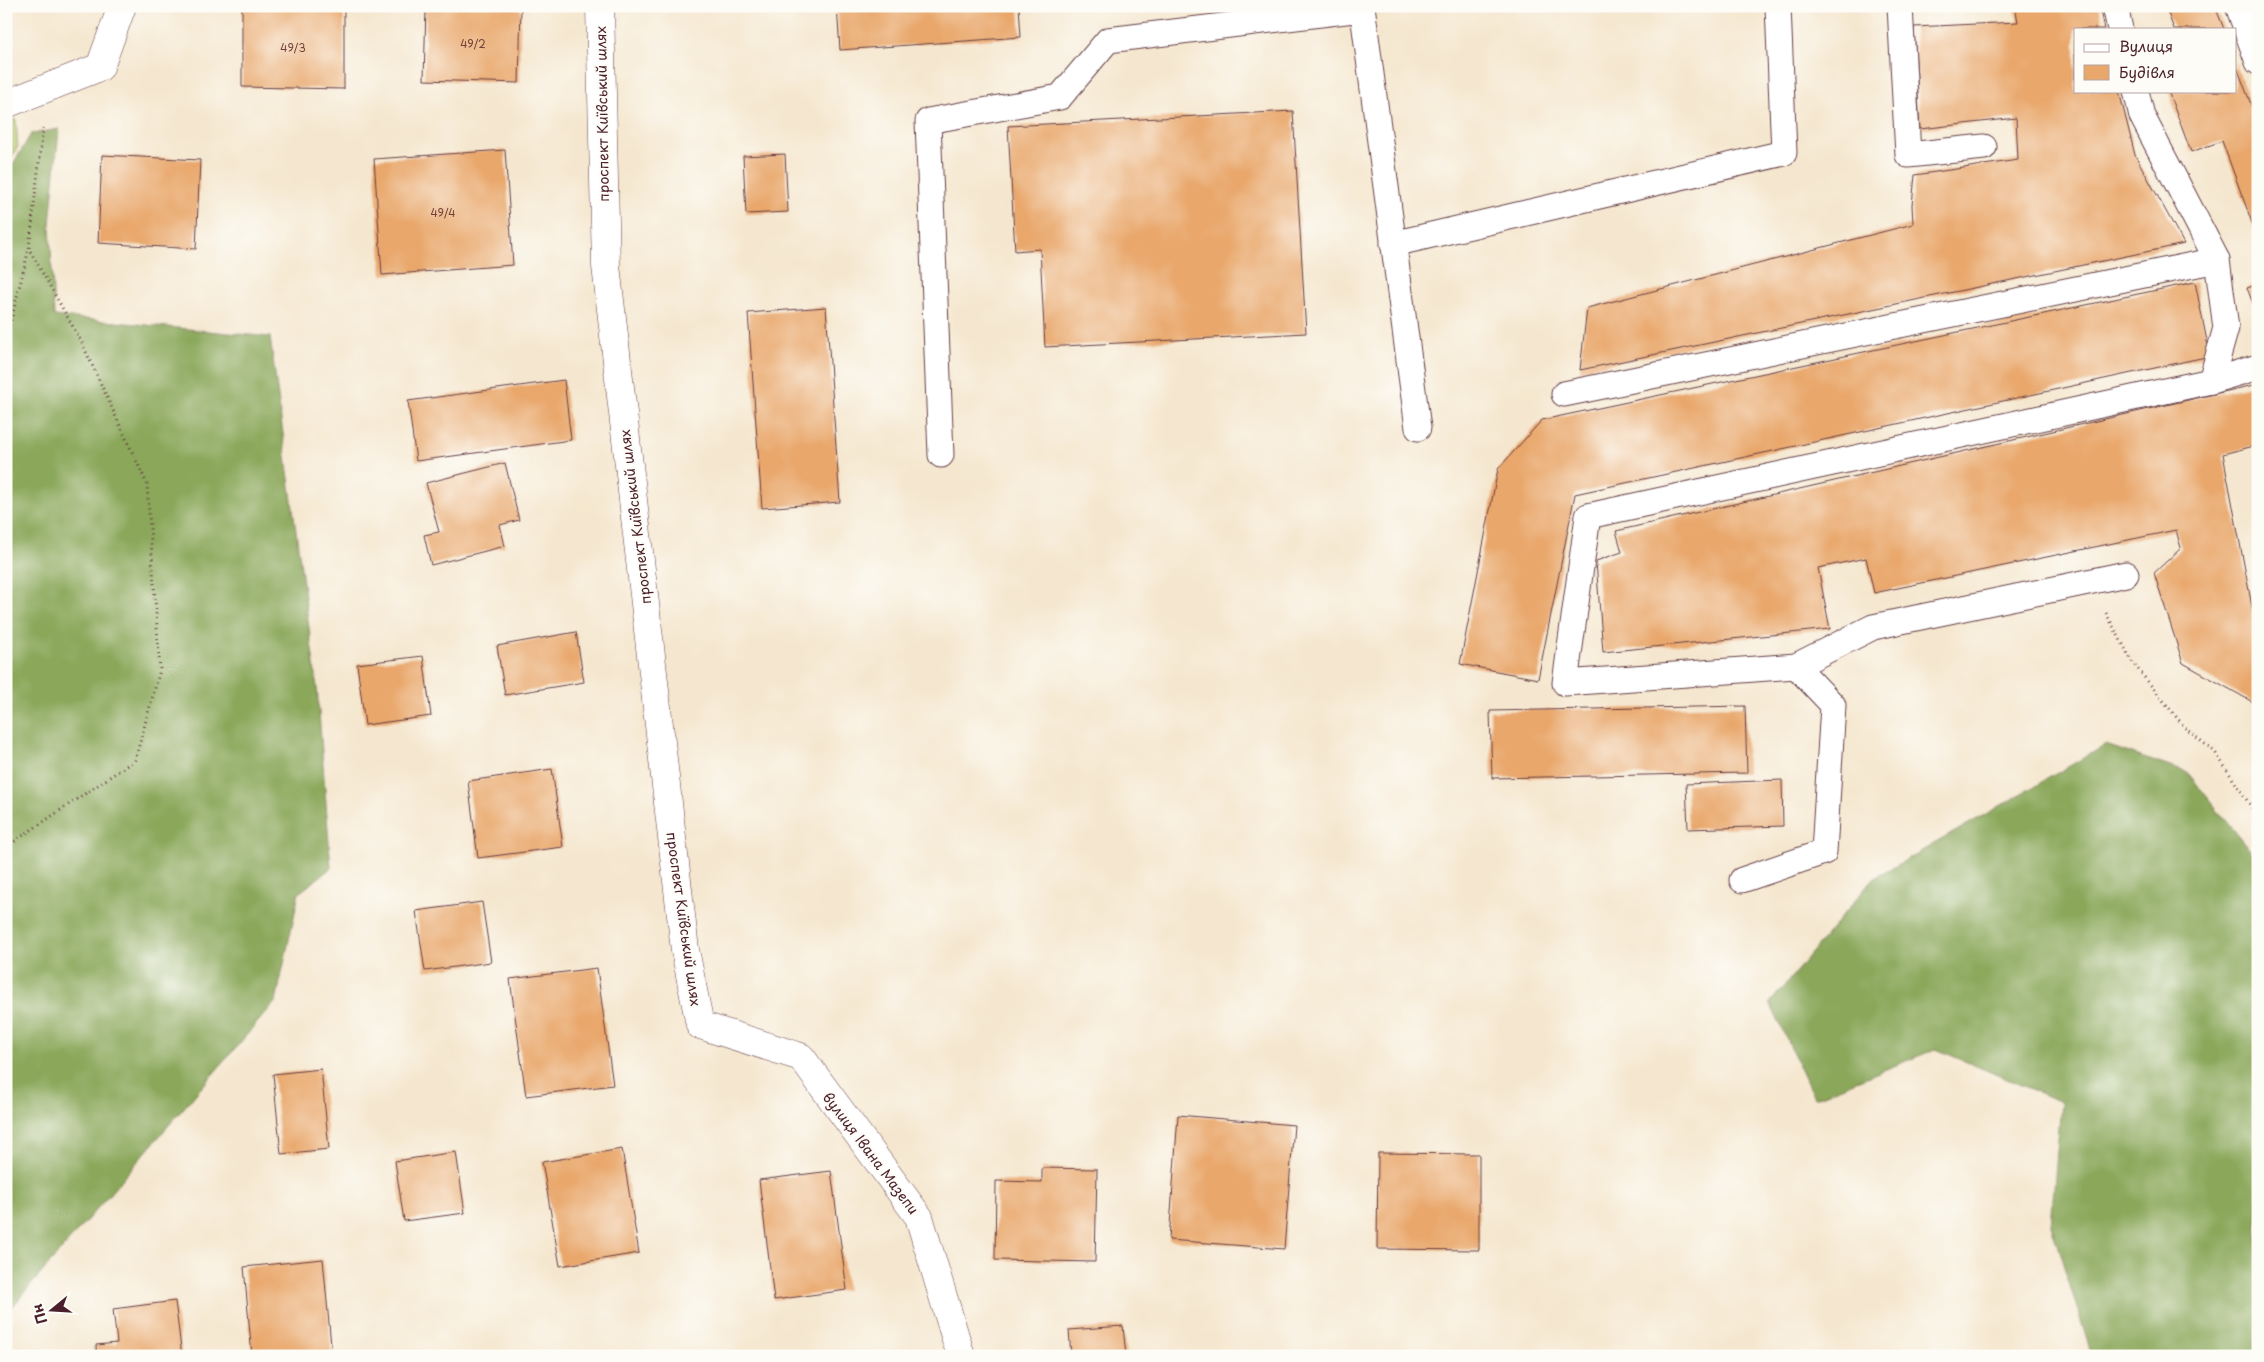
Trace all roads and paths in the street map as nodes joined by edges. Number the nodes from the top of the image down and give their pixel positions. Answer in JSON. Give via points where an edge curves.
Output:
{"nodes":[{"id":1,"x":122,"y":6,"type":"edge"},
{"id":2,"x":600,"y":6,"type":"edge"},
{"id":3,"x":1778,"y":6,"type":"edge"},
{"id":4,"x":1900,"y":6,"type":"edge"},
{"id":5,"x":2115,"y":6,"type":"edge"},
{"id":6,"x":2238,"y":6,"type":"edge"},
{"id":7,"x":1362,"y":7,"type":"edge"},
{"id":8,"x":2120,"y":28,"type":"edge"},
{"id":9,"x":2258,"y":62,"type":"edge"},
{"id":10,"x":47,"y":88,"type":"junction"},
{"id":11,"x":2136,"y":92,"type":"edge"},
{"id":12,"x":6,"y":104,"type":"edge"},
{"id":13,"x":1984,"y":147,"type":"dead end"},
{"id":14,"x":1393,"y":244,"type":"junction"},
{"id":15,"x":29,"y":249,"type":"junction"},
{"id":16,"x":2217,"y":260,"type":"junction"},
{"id":17,"x":6,"y":340,"type":"edge"},
{"id":18,"x":2258,"y":367,"type":"edge"},
{"id":19,"x":2211,"y":381,"type":"junction"},
{"id":20,"x":1564,"y":394,"type":"dead end"},
{"id":21,"x":1418,"y":428,"type":"dead end"},
{"id":22,"x":941,"y":455,"type":"dead end"},
{"id":23,"x":2126,"y":574,"type":"dead end"},
{"id":24,"x":2062,"y":587,"type":"junction"},
{"id":25,"x":1796,"y":666,"type":"junction"},
{"id":26,"x":2258,"y":818,"type":"edge"},
{"id":27,"x":6,"y":846,"type":"edge"},
{"id":28,"x":1742,"y":880,"type":"dead end"},
{"id":29,"x":700,"y":1025,"type":"joint"},
{"id":30,"x":961,"y":1356,"type":"edge"}],
"edges":[{"from":1,"to":10,"type":"street","via":[[100,67]]},
{"from":2,"to":29,"type":"street","name":"проспект Київський шлях","via":[[606,266],[684,940]]},
{"from":3,"to":14,"type":"lane","via":[[1784,153]]},
{"from":4,"to":13,"type":"lane","via":[[1908,155]]},
{"from":5,"to":8,"type":"lane"},
{"from":6,"to":9,"type":"lane"},
{"from":7,"to":14,"type":"lane"},
{"from":7,"to":22,"type":"lane","via":[[1108,40],[1060,97],[928,121]]},
{"from":10,"to":12,"type":"street"},
{"from":10,"to":15,"type":"path"},
{"from":11,"to":16,"type":"lane","via":[[2142,116]]},
{"from":14,"to":21,"type":"lane"},
{"from":15,"to":17,"type":"path"},
{"from":15,"to":27,"type":"path","via":[[81,341],[147,484],[160,670],[135,760]]},
{"from":16,"to":19,"type":"lane","via":[[2226,328]]},
{"from":16,"to":20,"type":"lane"},
{"from":18,"to":19,"type":"lane"},
{"from":19,"to":25,"type":"lane","via":[[1588,516],[1565,683]]},
{"from":23,"to":24,"type":"lane"},
{"from":24,"to":25,"type":"lane","via":[[1873,627]]},
{"from":24,"to":26,"type":"path","via":[[2101,604],[2134,663],[2186,730],[2215,752]]},
{"from":25,"to":28,"type":"lane","via":[[1833,705],[1824,852]]},
{"from":29,"to":30,"type":"street","name":"вулиця Івана Мазепи","via":[[800,1057],[920,1217]]}]}
